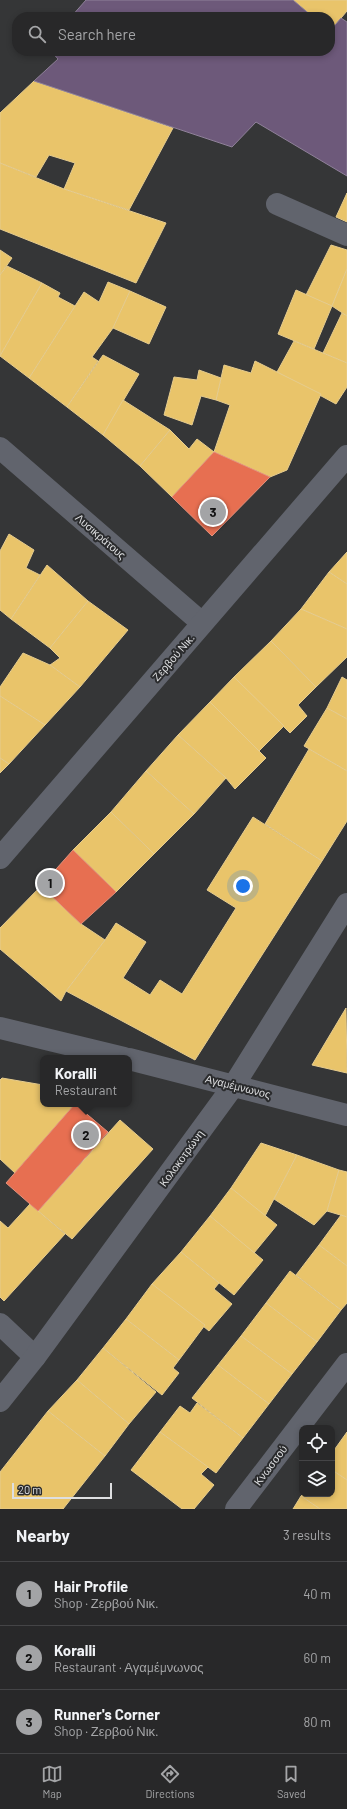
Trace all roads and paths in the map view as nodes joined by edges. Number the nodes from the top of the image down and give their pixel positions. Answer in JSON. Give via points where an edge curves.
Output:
{"nodes":[{"id":1,"x":277,"y":204,"type":"dead end"},
{"id":2,"x":347,"y":235,"type":"edge"},
{"id":3,"x":0,"y":448,"type":"edge"},
{"id":4,"x":347,"y":456,"type":"edge"},
{"id":5,"x":202,"y":623,"type":"junction"},
{"id":6,"x":0,"y":858,"type":"edge"},
{"id":7,"x":347,"y":904,"type":"edge"},
{"id":8,"x":0,"y":1028,"type":"edge"},
{"id":9,"x":112,"y":1055,"type":"edge"},
{"id":10,"x":132,"y":1060,"type":"edge"},
{"id":11,"x":234,"y":1085,"type":"junction"},
{"id":12,"x":347,"y":1115,"type":"edge"},
{"id":13,"x":0,"y":1324,"type":"edge"},
{"id":14,"x":35,"y":1357,"type":"junction"},
{"id":15,"x":347,"y":1364,"type":"edge"},
{"id":16,"x":0,"y":1401,"type":"edge"},
{"id":17,"x":236,"y":1509,"type":"edge"}],
"edges":[{"from":1,"to":2,"type":"street"},
{"from":3,"to":5,"type":"street","name":"Λυσικράτους"},
{"from":4,"to":5,"type":"street","name":"Ζερβού Νικ."},
{"from":5,"to":6,"type":"street","name":"Ζερβού Νικ."},
{"from":7,"to":11,"type":"street","name":"Κολοκοτρώνη"},
{"from":8,"to":9,"type":"street"},
{"from":10,"to":11,"type":"street","name":"Αγαμέμνωνος"},
{"from":11,"to":12,"type":"street","name":"Αγαμέμνωνος"},
{"from":11,"to":14,"type":"street","name":"Κολοκοτρώνη"},
{"from":13,"to":14,"type":"street"},
{"from":14,"to":16,"type":"street","name":"Κολοκοτρώνη"},
{"from":15,"to":17,"type":"street","name":"Κνωσσού"}]}
